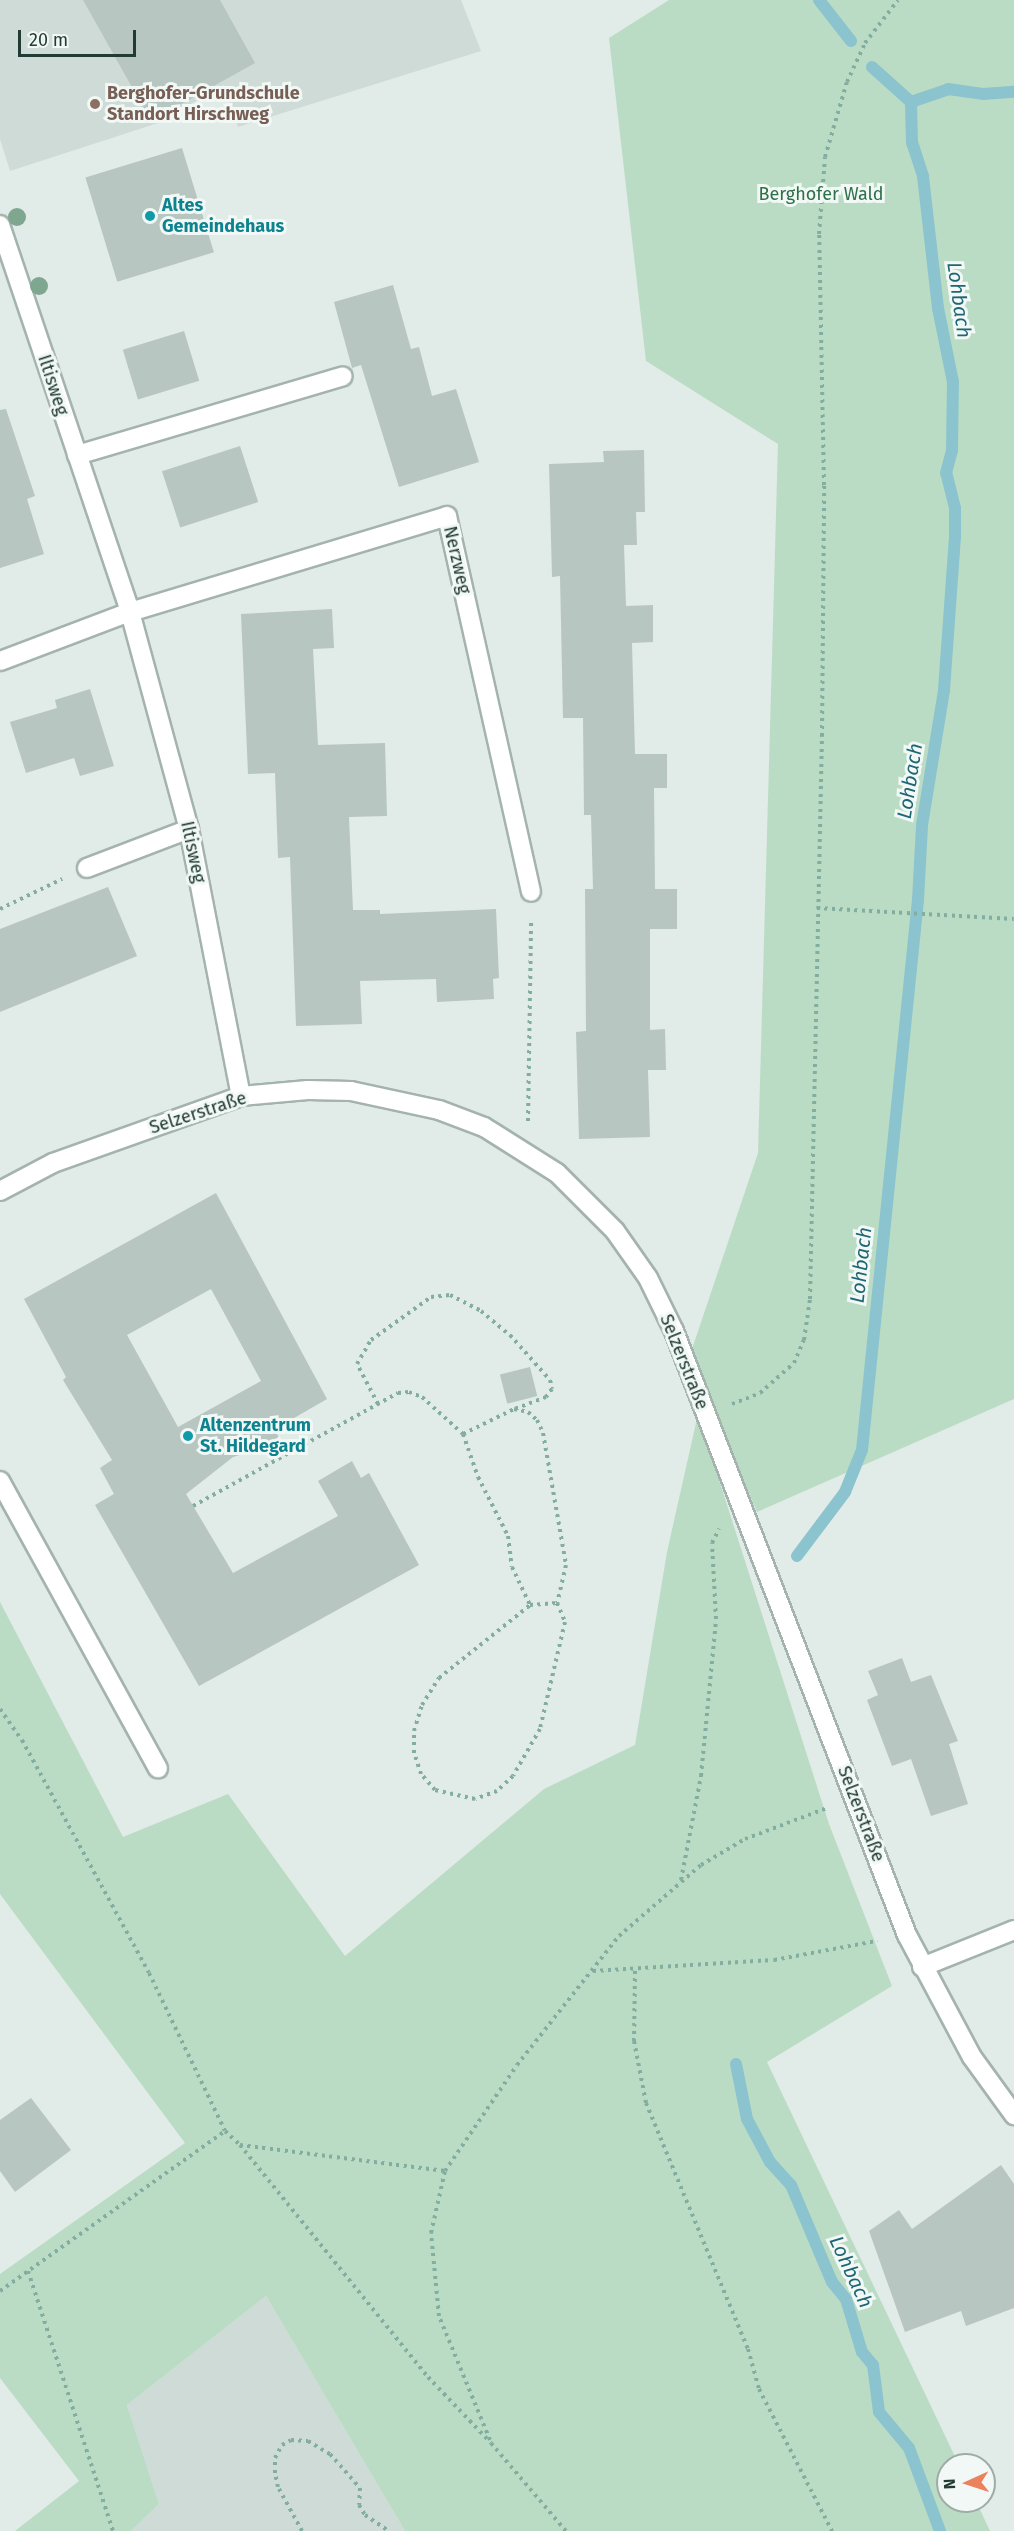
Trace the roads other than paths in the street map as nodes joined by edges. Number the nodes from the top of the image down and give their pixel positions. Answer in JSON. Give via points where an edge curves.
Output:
{"nodes":[{"id":1,"x":0,"y":225,"type":"edge"},
{"id":2,"x":344,"y":376,"type":"dead end"},
{"id":3,"x":77,"y":455,"type":"junction"},
{"id":4,"x":130,"y":612,"type":"junction"},
{"id":5,"x":0,"y":661,"type":"edge"},
{"id":6,"x":189,"y":829,"type":"junction"},
{"id":7,"x":87,"y":868,"type":"road end"},
{"id":8,"x":531,"y":892,"type":"road end"},
{"id":9,"x":241,"y":1096,"type":"junction"},
{"id":10,"x":0,"y":1191,"type":"edge"},
{"id":11,"x":0,"y":1481,"type":"edge"},
{"id":12,"x":158,"y":1768,"type":"dead end"},
{"id":13,"x":1014,"y":1930,"type":"edge"},
{"id":14,"x":922,"y":1967,"type":"junction"},
{"id":15,"x":1014,"y":2115,"type":"edge"}],
"edges":[{"from":1,"to":3,"type":"street","name":"Iltisweg"},
{"from":2,"to":3,"type":"street"},
{"from":3,"to":4,"type":"street","name":"Iltisweg"},
{"from":4,"to":5,"type":"street"},
{"from":4,"to":6,"type":"street","name":"Iltisweg"},
{"from":4,"to":8,"type":"street","name":"Nerzweg","via":[[447,516]]},
{"from":6,"to":7,"type":"street"},
{"from":6,"to":9,"type":"street","name":"Iltisweg"},
{"from":9,"to":10,"type":"street","name":"Selzerstraße","via":[[53,1163]]},
{"from":9,"to":14,"type":"street","name":"Selzerstraße","via":[[308,1090],[392,1098],[484,1127],[556,1173],[615,1231],[648,1278],[674,1331]]},
{"from":11,"to":12,"type":"street"},
{"from":13,"to":14,"type":"street"},
{"from":14,"to":15,"type":"street","name":"Selzerstraße","via":[[972,2057]]}]}
